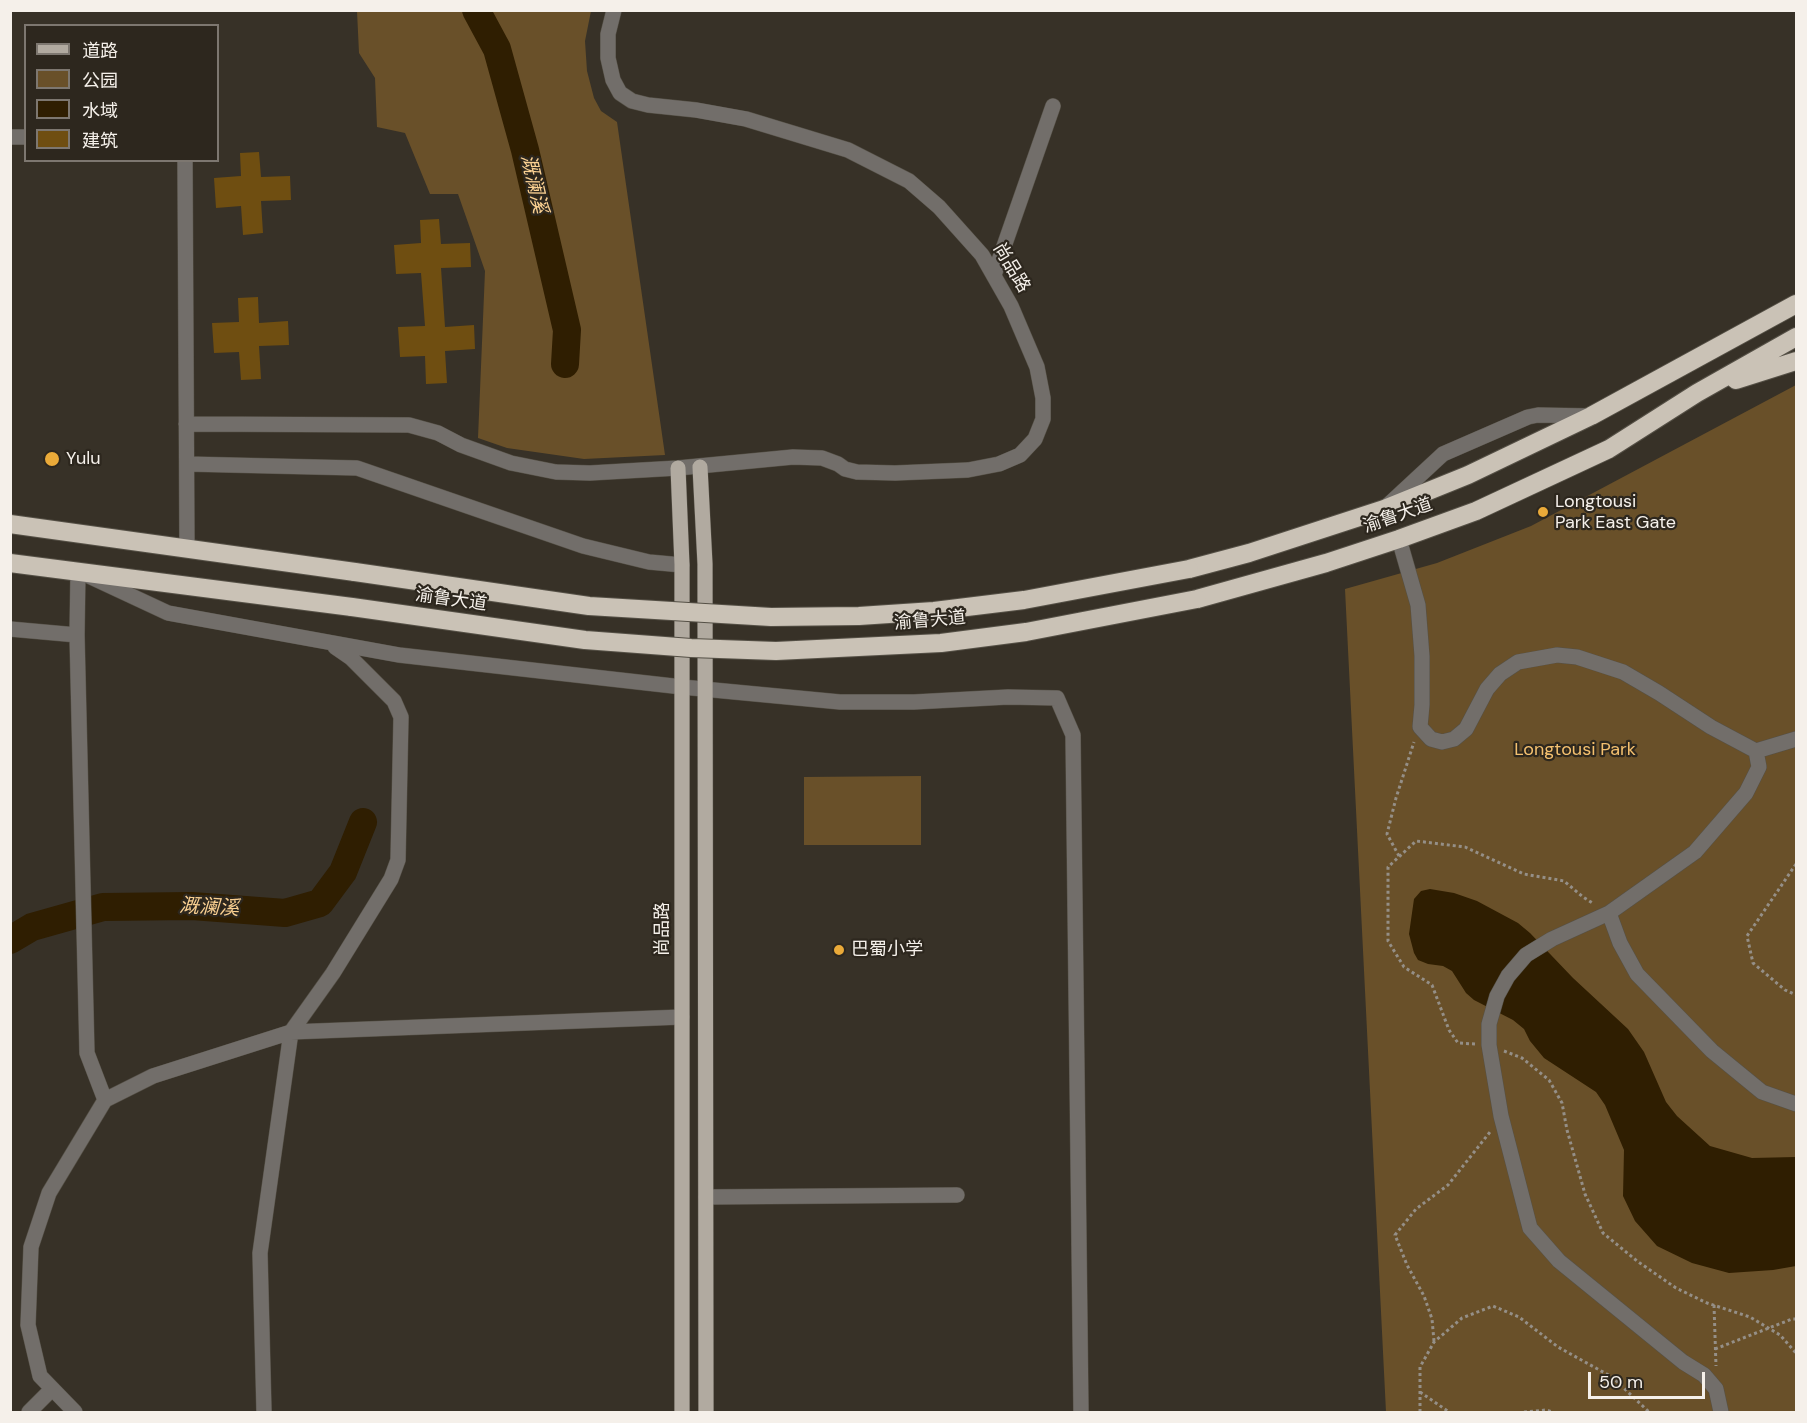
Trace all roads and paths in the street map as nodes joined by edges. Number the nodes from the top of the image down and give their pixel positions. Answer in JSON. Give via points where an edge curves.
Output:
{"nodes":[{"id":1,"x":614,"y":10,"type":"edge"},
{"id":2,"x":1053,"y":106,"type":"dead end"},
{"id":3,"x":185,"y":162,"type":"edge"},
{"id":4,"x":994,"y":275,"type":"junction"},
{"id":5,"x":1797,"y":304,"type":"edge"},
{"id":6,"x":1797,"y":337,"type":"edge"},
{"id":7,"x":1797,"y":361,"type":"edge"},
{"id":8,"x":1697,"y":393,"type":"junction"},
{"id":9,"x":1591,"y":416,"type":"junction"},
{"id":10,"x":186,"y":424,"type":"junction"},
{"id":11,"x":187,"y":464,"type":"junction"},
{"id":12,"x":700,"y":466,"type":"junction"},
{"id":13,"x":678,"y":468,"type":"junction"},
{"id":14,"x":1384,"y":509,"type":"junction"},
{"id":15,"x":10,"y":524,"type":"edge"},
{"id":16,"x":1399,"y":539,"type":"junction"},
{"id":17,"x":187,"y":548,"type":"junction"},
{"id":18,"x":10,"y":563,"type":"edge"},
{"id":19,"x":681,"y":565,"type":"junction"},
{"id":20,"x":78,"y":571,"type":"junction"},
{"id":21,"x":10,"y":629,"type":"edge"},
{"id":22,"x":77,"y":635,"type":"junction"},
{"id":23,"x":330,"y":643,"type":"junction"},
{"id":24,"x":682,"y":687,"type":"junction"},
{"id":25,"x":705,"y":689,"type":"junction"},
{"id":26,"x":1420,"y":727,"type":"junction"},
{"id":27,"x":1797,"y":740,"type":"edge"},
{"id":28,"x":1756,"y":751,"type":"junction"},
{"id":29,"x":1399,"y":856,"type":"junction"},
{"id":30,"x":1797,"y":864,"type":"edge"},
{"id":31,"x":1609,"y":913,"type":"junction"},
{"id":32,"x":1797,"y":995,"type":"edge"},
{"id":33,"x":682,"y":1017,"type":"junction"},
{"id":34,"x":291,"y":1032,"type":"junction"},
{"id":35,"x":1489,"y":1045,"type":"junction"},
{"id":36,"x":105,"y":1101,"type":"junction"},
{"id":37,"x":1797,"y":1104,"type":"edge"},
{"id":38,"x":1501,"y":1116,"type":"junction"},
{"id":39,"x":957,"y":1195,"type":"dead end"},
{"id":40,"x":706,"y":1197,"type":"junction"},
{"id":41,"x":1714,"y":1305,"type":"junction"},
{"id":42,"x":1797,"y":1319,"type":"edge"},
{"id":43,"x":1769,"y":1328,"type":"junction"},
{"id":44,"x":1434,"y":1341,"type":"junction"},
{"id":45,"x":1715,"y":1349,"type":"junction"},
{"id":46,"x":1797,"y":1353,"type":"edge"},
{"id":47,"x":52,"y":1389,"type":"junction"},
{"id":48,"x":1716,"y":1389,"type":"junction"},
{"id":49,"x":1420,"y":1392,"type":"junction"},
{"id":50,"x":29,"y":1413,"type":"edge"},
{"id":51,"x":75,"y":1413,"type":"edge"},
{"id":52,"x":264,"y":1413,"type":"edge"},
{"id":53,"x":682,"y":1413,"type":"edge"},
{"id":54,"x":706,"y":1413,"type":"edge"},
{"id":55,"x":1081,"y":1413,"type":"edge"},
{"id":56,"x":1420,"y":1413,"type":"edge"},
{"id":57,"x":1449,"y":1413,"type":"edge"},
{"id":58,"x":1524,"y":1413,"type":"edge"},
{"id":59,"x":1553,"y":1413,"type":"edge"},
{"id":60,"x":1649,"y":1413,"type":"edge"},
{"id":61,"x":1721,"y":1413,"type":"edge"}],
"edges":[{"from":1,"to":4,"type":"street","name":"尚品路","via":[[608,58],[620,93],[648,105],[746,118],[848,150],[909,181],[939,207],[982,255]]},
{"from":2,"to":4,"type":"street"},
{"from":3,"to":10,"type":"street"},
{"from":4,"to":12,"type":"street","name":"尚品路","via":[[1037,367],[1043,398],[1043,419],[1035,439],[1020,455],[968,470],[895,473],[857,472],[822,458]]},
{"from":5,"to":9,"type":"highway","name":"渝鲁大道"},
{"from":6,"to":8,"type":"highway","name":"渝鲁大道"},
{"from":7,"to":8,"type":"highway"},
{"from":8,"to":16,"type":"highway","name":"渝鲁大道","via":[[1609,449],[1476,511]]},
{"from":9,"to":14,"type":"highway","name":"渝鲁大道","via":[[1468,475]]},
{"from":9,"to":14,"type":"street","via":[[1528,417],[1443,454]]},
{"from":10,"to":11,"type":"street"},
{"from":10,"to":13,"type":"street","via":[[409,426],[438,433],[511,463],[556,472]]},
{"from":11,"to":17,"type":"street"},
{"from":11,"to":19,"type":"street","via":[[357,468],[583,546],[649,562]]},
{"from":12,"to":13,"type":"street","name":"尚品路"},
{"from":12,"to":25,"type":"main road"},
{"from":13,"to":19,"type":"main road","name":"尚品路"},
{"from":14,"to":17,"type":"highway","name":"渝鲁大道","bridge":true,"via":[[1189,569],[1024,600],[859,616],[771,617],[589,606]]},
{"from":15,"to":17,"type":"highway","name":"渝鲁大道"},
{"from":16,"to":20,"type":"highway","name":"渝鲁大道","bridge":true,"via":[[1197,599],[1026,632],[941,643],[776,651],[585,640]]},
{"from":16,"to":26,"type":"street","via":[[1418,605],[1422,656]]},
{"from":18,"to":20,"type":"highway","name":"渝鲁大道"},
{"from":19,"to":24,"type":"main road","name":"尚品路"},
{"from":20,"to":22,"type":"street"},
{"from":20,"to":23,"type":"street","via":[[168,613]]},
{"from":21,"to":22,"type":"street"},
{"from":22,"to":36,"type":"street","via":[[87,1053]]},
{"from":23,"to":24,"type":"street","via":[[399,655]]},
{"from":23,"to":34,"type":"street","via":[[394,701],[401,717],[398,860],[391,879],[333,974]]},
{"from":24,"to":25,"type":"street"},
{"from":24,"to":33,"type":"main road","name":"尚品路"},
{"from":25,"to":40,"type":"main road"},
{"from":25,"to":55,"type":"street","via":[[840,702],[1057,698],[1073,735]]},
{"from":26,"to":28,"type":"street","via":[[1431,739],[1454,739],[1466,729],[1487,689],[1500,674],[1518,662],[1557,655],[1577,657],[1623,672],[1711,728]]},
{"from":26,"to":29,"type":"path","via":[[1387,834]]},
{"from":27,"to":28,"type":"street"},
{"from":28,"to":31,"type":"street","via":[[1759,767],[1746,793],[1695,852]]},
{"from":29,"to":31,"type":"path","via":[[1416,841],[1465,847],[1524,874],[1564,881]]},
{"from":29,"to":35,"type":"path","via":[[1388,867],[1388,941],[1404,967],[1432,986],[1449,1030],[1458,1042]]},
{"from":30,"to":32,"type":"path","via":[[1747,936],[1753,963],[1785,990]]},
{"from":31,"to":35,"type":"street","via":[[1526,955],[1497,996],[1489,1024]]},
{"from":31,"to":37,"type":"street","via":[[1636,974],[1712,1051],[1762,1092]]},
{"from":33,"to":34,"type":"street"},
{"from":33,"to":53,"type":"main road","name":"尚品路"},
{"from":34,"to":36,"type":"street","via":[[153,1076]]},
{"from":34,"to":52,"type":"street","via":[[260,1253]]},
{"from":35,"to":38,"type":"street"},
{"from":35,"to":41,"type":"path","via":[[1522,1058],[1549,1080],[1562,1103],[1585,1194],[1603,1233],[1676,1287]]},
{"from":36,"to":47,"type":"street","via":[[49,1193],[31,1247],[28,1325],[40,1376]]},
{"from":38,"to":44,"type":"path","via":[[1448,1185],[1416,1209],[1395,1235],[1424,1296]]},
{"from":38,"to":48,"type":"street","via":[[1530,1228],[1559,1261],[1704,1375]]},
{"from":39,"to":40,"type":"street"},
{"from":40,"to":54,"type":"main road"},
{"from":41,"to":43,"type":"path"},
{"from":41,"to":45,"type":"path"},
{"from":42,"to":43,"type":"path"},
{"from":43,"to":45,"type":"path"},
{"from":43,"to":46,"type":"path"},
{"from":44,"to":49,"type":"path","via":[[1420,1366]]},
{"from":44,"to":60,"type":"path","via":[[1462,1318],[1493,1306],[1519,1317],[1558,1347],[1612,1377]]},
{"from":45,"to":48,"type":"path"},
{"from":47,"to":50,"type":"street"},
{"from":47,"to":51,"type":"street"},
{"from":48,"to":61,"type":"street"},
{"from":49,"to":56,"type":"path"},
{"from":49,"to":57,"type":"path"},
{"from":58,"to":59,"type":"path"}]}
